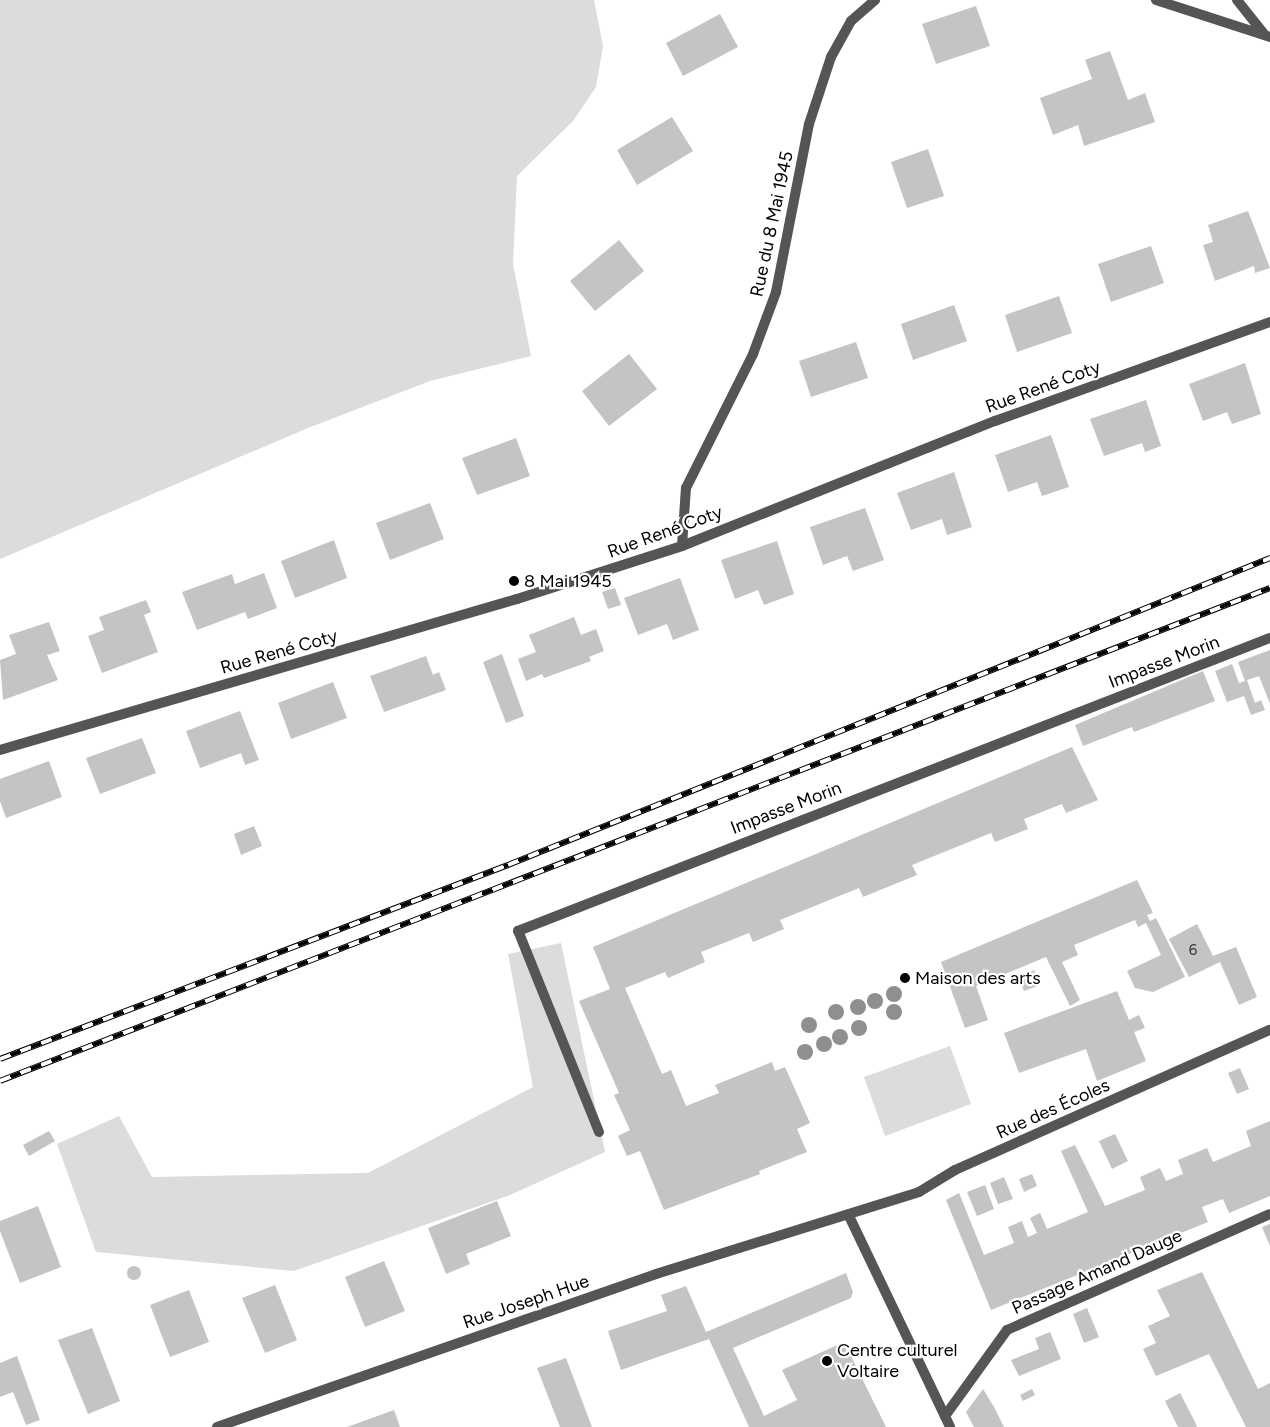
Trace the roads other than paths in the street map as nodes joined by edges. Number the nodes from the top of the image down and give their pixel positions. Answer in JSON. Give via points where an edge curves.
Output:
{"nodes":[{"id":1,"x":875,"y":0,"type":"edge"},
{"id":2,"x":1156,"y":0,"type":"edge"},
{"id":3,"x":1237,"y":0,"type":"edge"},
{"id":4,"x":1267,"y":36,"type":"edge"},
{"id":5,"x":1270,"y":322,"type":"edge"},
{"id":6,"x":682,"y":546,"type":"junction"},
{"id":7,"x":1270,"y":638,"type":"edge"},
{"id":8,"x":0,"y":750,"type":"edge"},
{"id":9,"x":1270,"y":1030,"type":"edge"},
{"id":10,"x":599,"y":1132,"type":"dead end"},
{"id":11,"x":1270,"y":1214,"type":"edge"},
{"id":12,"x":849,"y":1216,"type":"junction"},
{"id":13,"x":945,"y":1416,"type":"junction"},
{"id":14,"x":217,"y":1427,"type":"edge"},
{"id":15,"x":950,"y":1427,"type":"edge"}],
"edges":[{"from":1,"to":6,"type":"street","name":"Rue du 8 Mai 1945","via":[[851,21],[831,57],[809,124],[776,292],[753,354],[686,488]]},
{"from":2,"to":4,"type":"street"},
{"from":3,"to":4,"type":"street"},
{"from":5,"to":6,"type":"street","name":"Rue René Coty","via":[[995,421]]},
{"from":6,"to":8,"type":"street","name":"Rue René Coty","via":[[517,599]]},
{"from":7,"to":10,"type":"street","name":"Impasse Morin","via":[[518,931]]},
{"from":9,"to":12,"type":"street","name":"Rue des Écoles","via":[[955,1170],[919,1192]]},
{"from":11,"to":13,"type":"street","name":"Passage Amand Dauge","via":[[1007,1330]]},
{"from":12,"to":13,"type":"street"},
{"from":12,"to":14,"type":"street","name":"Rue Joseph Hue","via":[[656,1274]]},
{"from":13,"to":15,"type":"street"}]}
